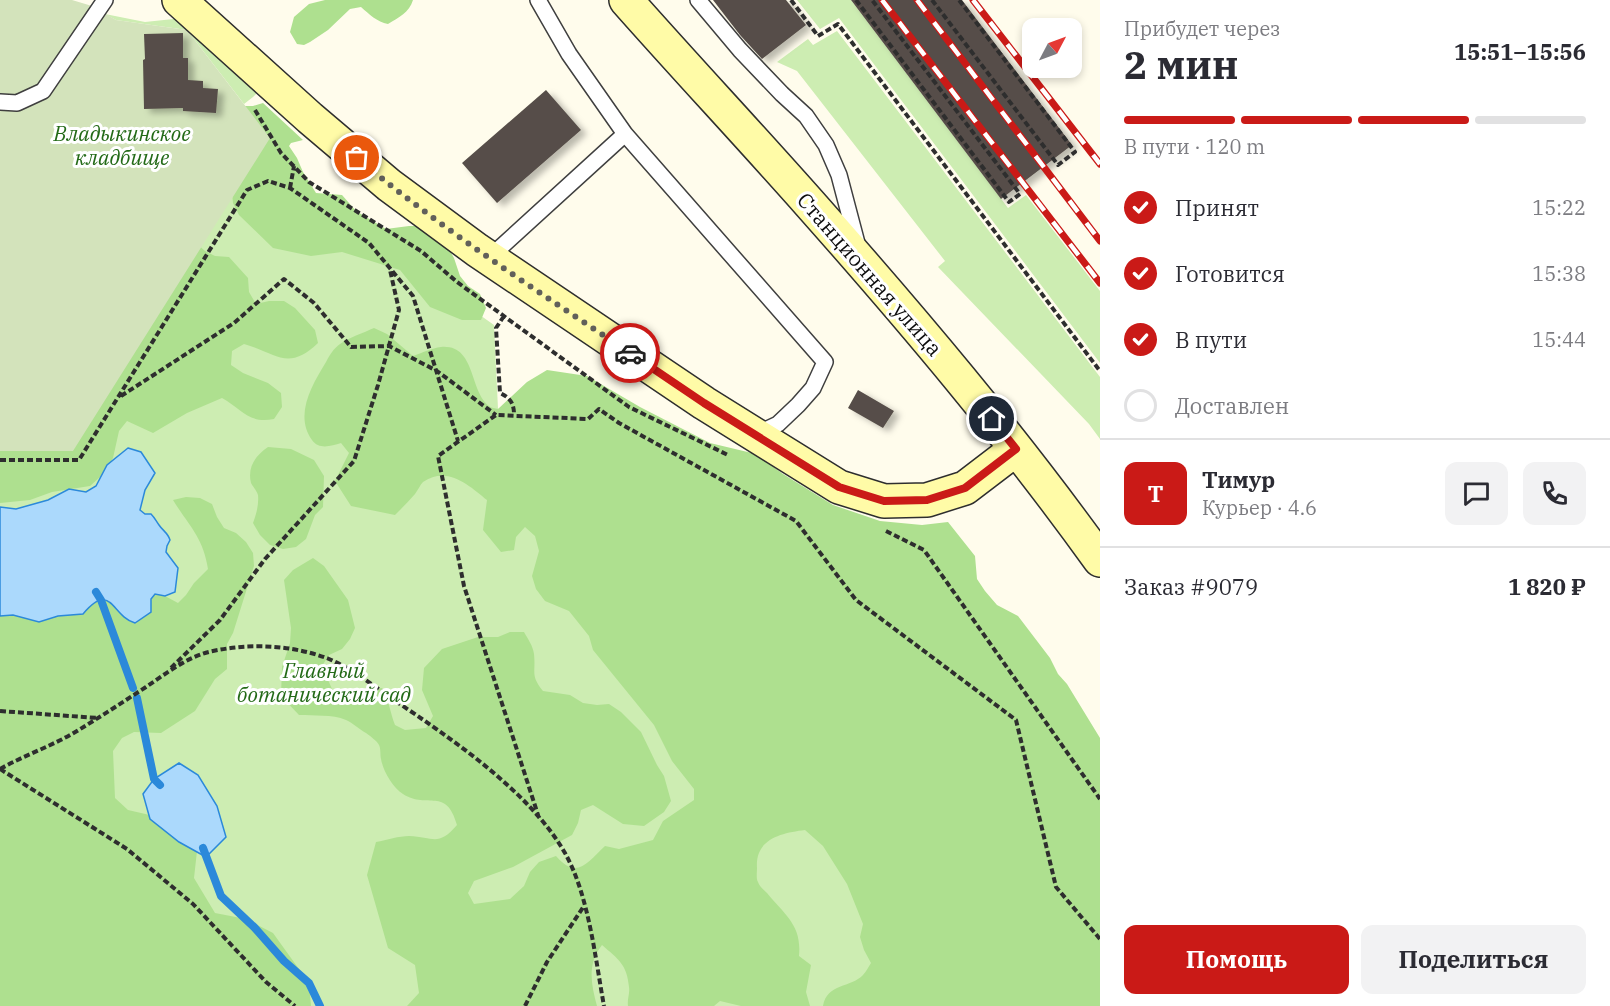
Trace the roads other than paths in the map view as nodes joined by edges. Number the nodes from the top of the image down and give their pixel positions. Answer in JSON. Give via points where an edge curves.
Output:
{"nodes":[{"id":1,"x":105,"y":0,"type":"edge"},
{"id":2,"x":179,"y":0,"type":"edge"},
{"id":3,"x":538,"y":0,"type":"edge"},
{"id":4,"x":626,"y":0,"type":"edge"},
{"id":5,"x":698,"y":0,"type":"edge"},
{"id":6,"x":0,"y":102,"type":"edge"},
{"id":7,"x":625,"y":134,"type":"junction"},
{"id":8,"x":489,"y":258,"type":"junction"},
{"id":9,"x":863,"y":264,"type":"junction"},
{"id":10,"x":745,"y":447,"type":"junction"},
{"id":11,"x":1016,"y":449,"type":"junction"},
{"id":12,"x":1100,"y":560,"type":"edge"}],
"edges":[{"from":1,"to":6,"type":"lane","via":[[43,92],[17,103]]},
{"from":2,"to":8,"type":"street","via":[[389,185]]},
{"from":3,"to":7,"type":"lane","via":[[569,54]]},
{"from":4,"to":9,"type":"street","name":"Станционная улица"},
{"from":5,"to":9,"type":"lane","via":[[740,50],[806,116],[826,145],[839,175]]},
{"from":7,"to":8,"type":"lane"},
{"from":7,"to":10,"type":"lane","via":[[825,362],[813,388],[798,405]]},
{"from":8,"to":10,"type":"street","via":[[686,391]]},
{"from":9,"to":11,"type":"street","name":"Станционная улица"},
{"from":10,"to":11,"type":"street","via":[[839,487],[884,501],[927,500],[965,488]]},
{"from":11,"to":12,"type":"street","name":"Станционная улица"}]}
